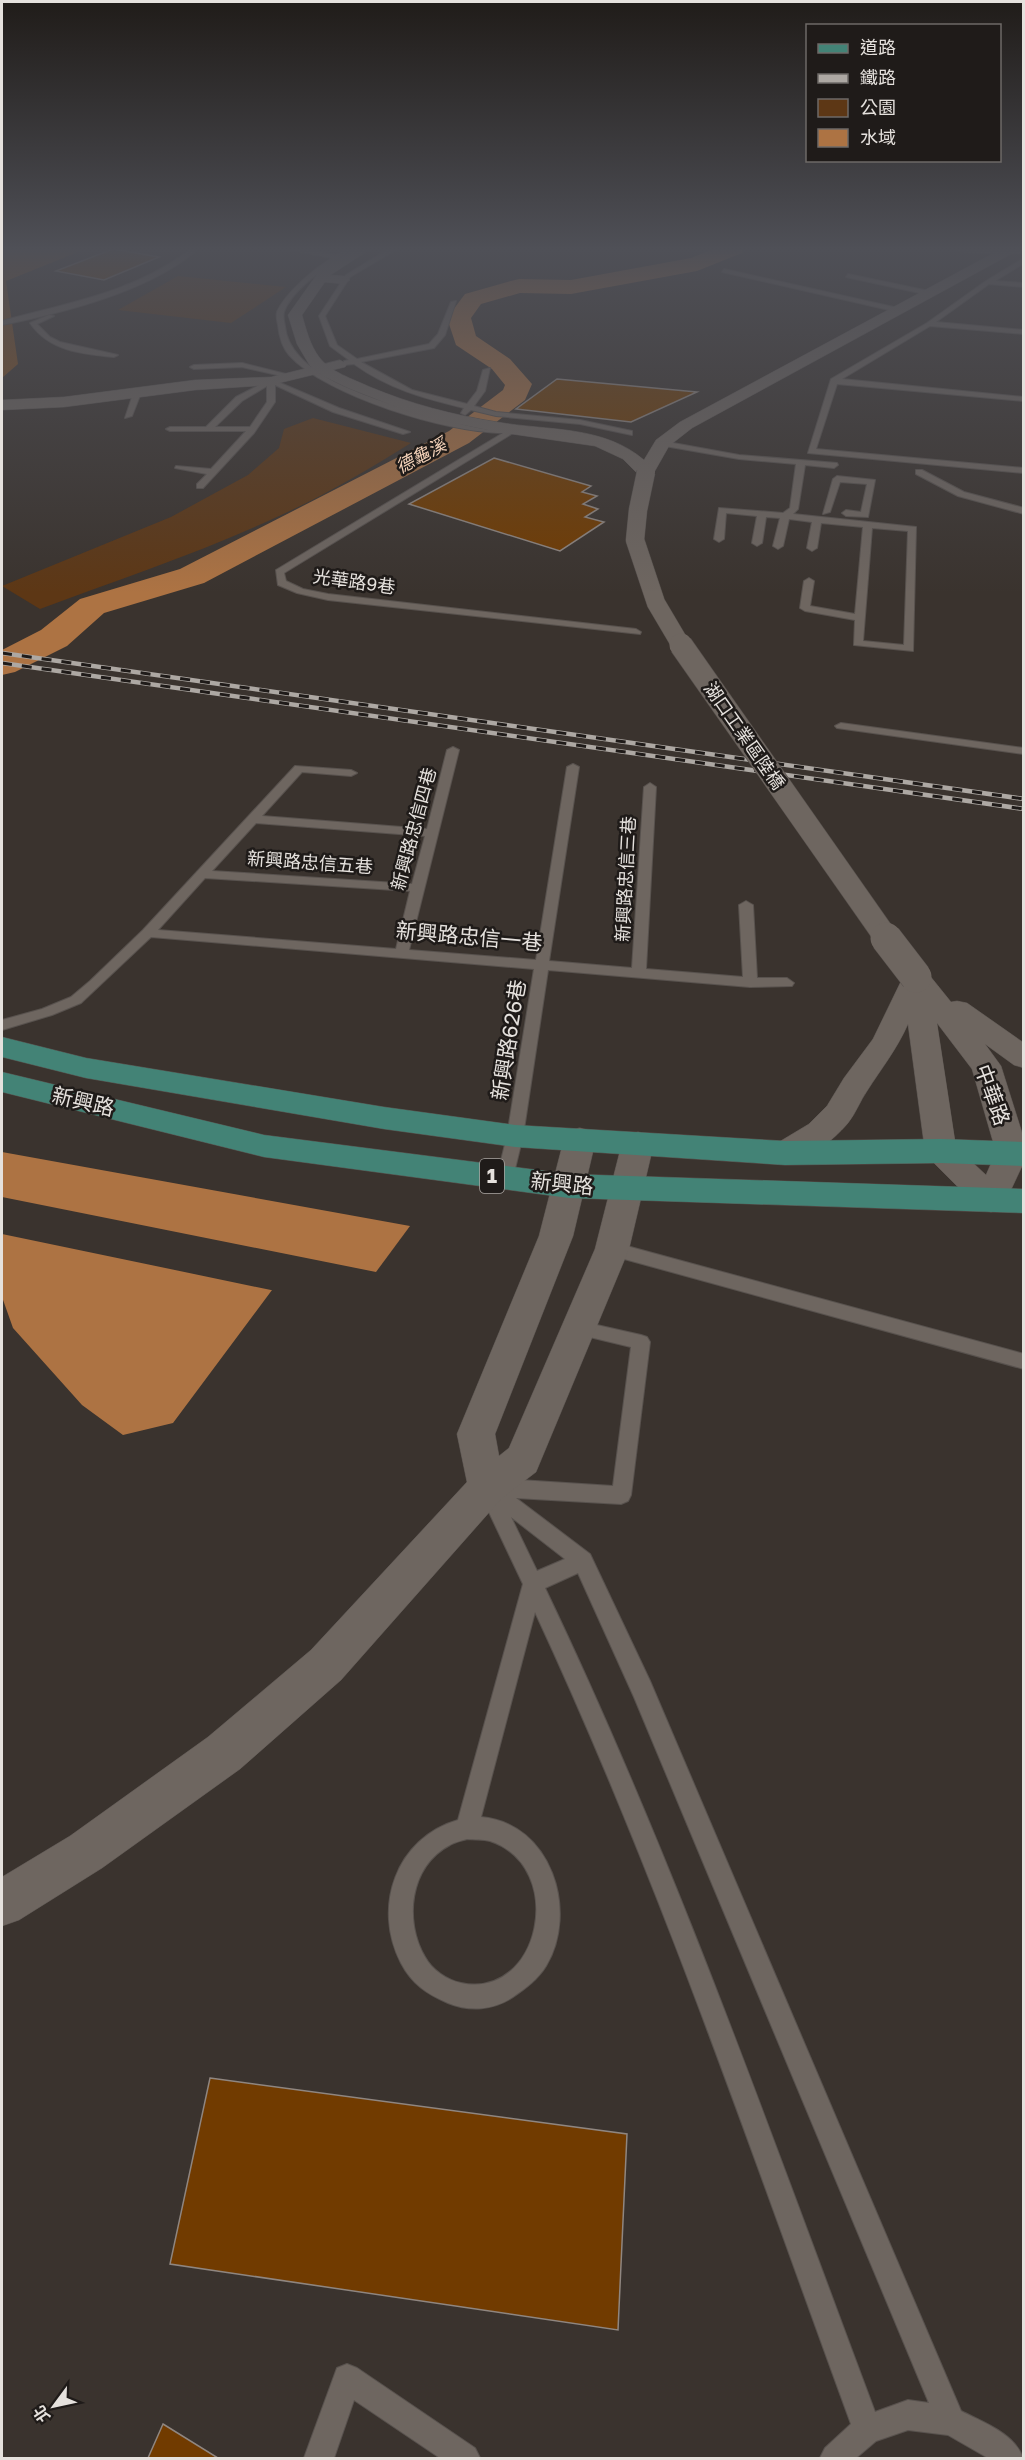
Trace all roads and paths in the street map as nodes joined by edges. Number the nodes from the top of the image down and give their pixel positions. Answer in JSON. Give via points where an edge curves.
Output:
{"nodes":[{"id":1,"x":312,"y":363,"type":"edge"},
{"id":2,"x":347,"y":363,"type":"joint"},
{"id":3,"x":801,"y":363,"type":"edge"},
{"id":4,"x":864,"y":363,"type":"edge"},
{"id":5,"x":194,"y":367,"type":"dead end"},
{"id":6,"x":316,"y":370,"type":"junction"},
{"id":7,"x":488,"y":370,"type":"dead end"},
{"id":8,"x":292,"y":376,"type":"junction"},
{"id":9,"x":271,"y":381,"type":"junction"},
{"id":10,"x":834,"y":381,"type":"junction"},
{"id":11,"x":137,"y":393,"type":"junction"},
{"id":12,"x":1023,"y":399,"type":"edge"},
{"id":13,"x":2,"y":405,"type":"edge"},
{"id":14,"x":465,"y":415,"type":"junction"},
{"id":15,"x":128,"y":416,"type":"dead end"},
{"id":16,"x":488,"y":422,"type":"junction"},
{"id":17,"x":170,"y":429,"type":"dead end"},
{"id":18,"x":252,"y":429,"type":"junction"},
{"id":19,"x":207,"y":430,"type":"junction"},
{"id":20,"x":514,"y":430,"type":"junction"},
{"id":21,"x":406,"y":432,"type":"dead end"},
{"id":22,"x":567,"y":436,"type":"junction"},
{"id":23,"x":646,"y":438,"type":"junction"},
{"id":24,"x":801,"y":462,"type":"junction"},
{"id":25,"x":848,"y":466,"type":"dead end"},
{"id":26,"x":179,"y":468,"type":"dead end"},
{"id":27,"x":907,"y":471,"type":"dead end"},
{"id":28,"x":1023,"y":471,"type":"edge"},
{"id":29,"x":214,"y":472,"type":"junction"},
{"id":30,"x":646,"y":472,"type":"junction"},
{"id":31,"x":919,"y":472,"type":"junction"},
{"id":32,"x":942,"y":474,"type":"dead end"},
{"id":33,"x":200,"y":486,"type":"dead end"},
{"id":34,"x":794,"y":509,"type":"junction"},
{"id":35,"x":1023,"y":511,"type":"edge"},
{"id":36,"x":826,"y":512,"type":"junction"},
{"id":37,"x":762,"y":514,"type":"junction"},
{"id":38,"x":785,"y":516,"type":"junction"},
{"id":39,"x":817,"y":519,"type":"junction"},
{"id":40,"x":868,"y":524,"type":"junction"},
{"id":41,"x":719,"y":539,"type":"dead end"},
{"id":42,"x":757,"y":543,"type":"dead end"},
{"id":43,"x":778,"y":546,"type":"dead end"},
{"id":44,"x":812,"y":548,"type":"dead end"},
{"id":45,"x":809,"y":581,"type":"dead end"},
{"id":46,"x":859,"y":618,"type":"junction"},
{"id":47,"x":636,"y":632,"type":"dead end"},
{"id":48,"x":841,"y":726,"type":"dead end"},
{"id":49,"x":453,"y":750,"type":"dead end"},
{"id":50,"x":1023,"y":751,"type":"edge"},
{"id":51,"x":573,"y":767,"type":"dead end"},
{"id":52,"x":351,"y":773,"type":"dead end"},
{"id":53,"x":650,"y":787,"type":"dead end"},
{"id":54,"x":254,"y":819,"type":"junction"},
{"id":55,"x":433,"y":833,"type":"junction"},
{"id":56,"x":202,"y":874,"type":"junction"},
{"id":57,"x":416,"y":888,"type":"junction"},
{"id":58,"x":746,"y":905,"type":"dead end"},
{"id":59,"x":148,"y":933,"type":"junction"},
{"id":60,"x":402,"y":953,"type":"junction"},
{"id":61,"x":542,"y":964,"type":"junction"},
{"id":62,"x":639,"y":973,"type":"junction"},
{"id":63,"x":916,"y":977,"type":"junction"},
{"id":64,"x":750,"y":982,"type":"junction"},
{"id":65,"x":787,"y":983,"type":"dead end"},
{"id":66,"x":2,"y":1025,"type":"edge"},
{"id":67,"x":2,"y":1047,"type":"edge"},
{"id":68,"x":1023,"y":1058,"type":"edge"},
{"id":69,"x":2,"y":1082,"type":"edge"},
{"id":70,"x":515,"y":1136,"type":"junction"},
{"id":71,"x":580,"y":1139,"type":"junction"},
{"id":72,"x":638,"y":1143,"type":"junction"},
{"id":73,"x":941,"y":1151,"type":"junction"},
{"id":74,"x":785,"y":1153,"type":"junction"},
{"id":75,"x":1018,"y":1153,"type":"edge"},
{"id":76,"x":505,"y":1177,"type":"junction"},
{"id":77,"x":569,"y":1186,"type":"junction"},
{"id":78,"x":628,"y":1190,"type":"junction"},
{"id":79,"x":991,"y":1200,"type":"junction"},
{"id":80,"x":1023,"y":1201,"type":"edge"},
{"id":81,"x":612,"y":1250,"type":"junction"},
{"id":82,"x":579,"y":1328,"type":"junction"},
{"id":83,"x":1023,"y":1362,"type":"edge"},
{"id":84,"x":487,"y":1487,"type":"junction"},
{"id":85,"x":583,"y":1561,"type":"junction"},
{"id":86,"x":533,"y":1583,"type":"junction"},
{"id":87,"x":467,"y":1828,"type":"junction"},
{"id":88,"x":2,"y":1903,"type":"edge"},
{"id":89,"x":951,"y":2421,"type":"junction"},
{"id":90,"x":867,"y":2429,"type":"junction"},
{"id":91,"x":319,"y":2458,"type":"edge"},
{"id":92,"x":465,"y":2458,"type":"edge"},
{"id":93,"x":835,"y":2458,"type":"edge"},
{"id":94,"x":1008,"y":2458,"type":"edge"}],
"edges":[{"from":1,"to":6,"type":"street"},
{"from":2,"to":6,"type":"street"},
{"from":2,"to":14,"type":"street","via":[[354,374],[399,396]]},
{"from":3,"to":23,"type":"street","via":[[686,425]]},
{"from":4,"to":10,"type":"lane"},
{"from":5,"to":8,"type":"lane","via":[[242,365]]},
{"from":6,"to":8,"type":"street"},
{"from":6,"to":14,"type":"street","via":[[384,399]]},
{"from":7,"to":14,"type":"lane","via":[[481,391]]},
{"from":8,"to":9,"type":"street"},
{"from":9,"to":11,"type":"street"},
{"from":9,"to":18,"type":"lane","via":[[271,402]]},
{"from":9,"to":19,"type":"lane","via":[[238,399]]},
{"from":9,"to":21,"type":"lane","via":[[336,410]]},
{"from":10,"to":12,"type":"lane"},
{"from":10,"to":28,"type":"lane","via":[[811,451]]},
{"from":11,"to":13,"type":"street"},
{"from":11,"to":15,"type":"lane"},
{"from":14,"to":16,"type":"street"},
{"from":16,"to":20,"type":"street"},
{"from":16,"to":23,"type":"street"},
{"from":17,"to":19,"type":"lane"},
{"from":18,"to":19,"type":"lane"},
{"from":18,"to":29,"type":"lane"},
{"from":20,"to":22,"type":"street"},
{"from":20,"to":47,"type":"lane","name":"光華路9巷","via":[[279,572],[281,583],[328,597]]},
{"from":22,"to":23,"type":"street"},
{"from":22,"to":30,"type":"street","via":[[613,446],[634,458]]},
{"from":23,"to":24,"type":"lane","via":[[739,457]]},
{"from":23,"to":30,"type":"street"},
{"from":24,"to":25,"type":"lane"},
{"from":24,"to":34,"type":"lane"},
{"from":26,"to":29,"type":"lane"},
{"from":27,"to":31,"type":"lane"},
{"from":29,"to":33,"type":"lane"},
{"from":30,"to":63,"type":"street","name":"湖口工業區陸橋","bridge":true,"via":[[635,540],[656,603],[683,649]]},
{"from":31,"to":32,"type":"lane"},
{"from":31,"to":35,"type":"lane","via":[[962,494]]},
{"from":34,"to":36,"type":"lane"},
{"from":34,"to":38,"type":"lane"},
{"from":36,"to":36,"type":"lane","via":[[865,515],[872,482],[837,479]]},
{"from":37,"to":38,"type":"lane"},
{"from":37,"to":41,"type":"lane","via":[[722,510]]},
{"from":37,"to":42,"type":"lane"},
{"from":38,"to":39,"type":"lane"},
{"from":38,"to":43,"type":"lane"},
{"from":39,"to":40,"type":"lane"},
{"from":39,"to":44,"type":"lane"},
{"from":40,"to":46,"type":"lane"},
{"from":40,"to":46,"type":"lane","via":[[913,529],[909,649],[858,643]]},
{"from":45,"to":46,"type":"lane","via":[[806,608]]},
{"from":48,"to":50,"type":"lane"},
{"from":49,"to":55,"type":"lane","name":"新興路忠信四巷"},
{"from":51,"to":61,"type":"lane","name":"新興路626巷"},
{"from":52,"to":54,"type":"lane","via":[[299,768]]},
{"from":53,"to":62,"type":"lane","name":"新興路忠信三巷"},
{"from":54,"to":55,"type":"lane"},
{"from":54,"to":56,"type":"lane"},
{"from":55,"to":57,"type":"lane","name":"新興路忠信四巷"},
{"from":56,"to":57,"type":"lane","name":"新興路忠信五巷"},
{"from":56,"to":59,"type":"lane"},
{"from":57,"to":60,"type":"lane","name":"新興路忠信四巷"},
{"from":58,"to":64,"type":"lane"},
{"from":59,"to":60,"type":"lane","name":"新興路忠信一巷"},
{"from":59,"to":66,"type":"lane","via":[[76,1000]]},
{"from":60,"to":61,"type":"lane","name":"新興路忠信一巷"},
{"from":61,"to":62,"type":"lane","name":"新興路忠信一巷"},
{"from":61,"to":70,"type":"lane","name":"新興路626巷"},
{"from":62,"to":64,"type":"lane","name":"新興路忠信一巷"},
{"from":63,"to":68,"type":"street"},
{"from":63,"to":73,"type":"street"},
{"from":63,"to":74,"type":"street","via":[[886,1042],[838,1114],[820,1132]]},
{"from":63,"to":75,"type":"street","name":"中華路","via":[[986,1066]]},
{"from":64,"to":65,"type":"lane","name":"新興路忠信一巷"},
{"from":67,"to":70,"type":"main road","name":"新興路","number":"1","via":[[86,1068]]},
{"from":69,"to":76,"type":"main road","name":"新興路","number":"1","via":[[264,1146]]},
{"from":70,"to":71,"type":"main road","name":"新興路","number":"1"},
{"from":70,"to":76,"type":"lane","name":"新興路626巷"},
{"from":71,"to":72,"type":"main road","name":"新興路","number":"1"},
{"from":71,"to":77,"type":"street"},
{"from":72,"to":74,"type":"main road","name":"新興路","number":"1"},
{"from":72,"to":78,"type":"street"},
{"from":73,"to":74,"type":"main road","name":"新興路","number":"1"},
{"from":73,"to":75,"type":"main road","name":"新興路","number":"1"},
{"from":73,"to":79,"type":"street"},
{"from":75,"to":79,"type":"street","name":"中華路"},
{"from":76,"to":77,"type":"main road","name":"新興路","number":"1"},
{"from":77,"to":78,"type":"main road","name":"新興路","number":"1"},
{"from":77,"to":84,"type":"street","via":[[556,1236],[476,1434]]},
{"from":78,"to":79,"type":"main road","name":"新興路","number":"1"},
{"from":78,"to":81,"type":"street"},
{"from":79,"to":80,"type":"main road","name":"新興路","number":"1"},
{"from":81,"to":82,"type":"street"},
{"from":81,"to":83,"type":"lane"},
{"from":82,"to":84,"type":"street","via":[[523,1460]]},
{"from":82,"to":84,"type":"lane","via":[[641,1342],[621,1495]]},
{"from":84,"to":85,"type":"lane"},
{"from":84,"to":86,"type":"lane"},
{"from":84,"to":88,"type":"street","via":[[327,1665],[224,1754],[86,1852]]},
{"from":85,"to":86,"type":"lane"},
{"from":85,"to":89,"type":"lane","via":[[652,1711]]},
{"from":86,"to":87,"type":"lane"},
{"from":86,"to":90,"type":"lane","via":[[586,1697],[677,1916]]},
{"from":87,"to":87,"type":"lane","via":[[443,1836],[422,1852],[400,1899],[400,1925],[406,1950],[420,1972],[461,1997],[488,1996],[513,1985],[534,1966],[546,1940],[550,1911],[546,1883],[533,1858],[515,1840],[492,1830]]},
{"from":89,"to":90,"type":"lane","via":[[908,2415]]},
{"from":89,"to":94,"type":"lane","via":[[994,2444]]},
{"from":90,"to":93,"type":"lane"},
{"from":91,"to":92,"type":"lane","via":[[347,2379]]}]}
